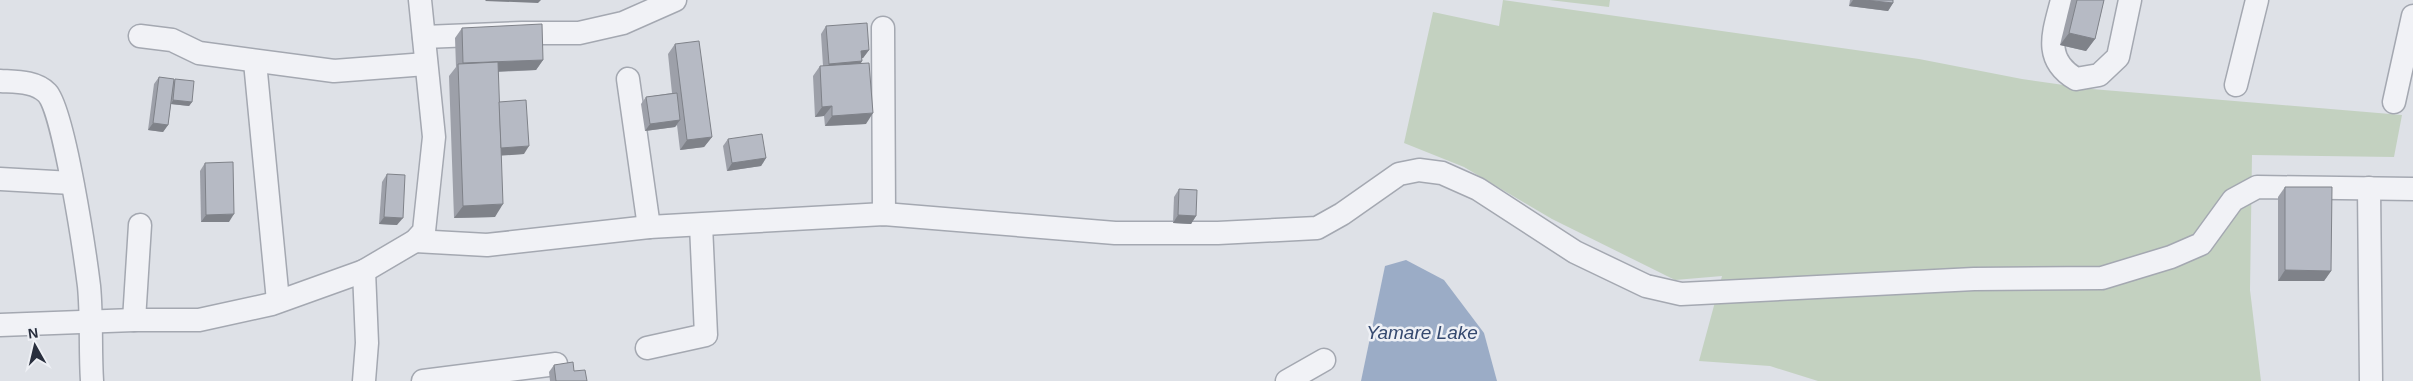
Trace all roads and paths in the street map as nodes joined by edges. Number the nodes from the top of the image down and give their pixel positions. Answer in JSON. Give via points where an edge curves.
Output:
{"nodes":[{"id":1,"x":420,"y":0,"type":"edge"},
{"id":2,"x":676,"y":0,"type":"edge"},
{"id":3,"x":2062,"y":0,"type":"edge"},
{"id":4,"x":2130,"y":0,"type":"edge"},
{"id":5,"x":2257,"y":0,"type":"edge"},
{"id":6,"x":2413,"y":16,"type":"edge"},
{"id":7,"x":883,"y":28,"type":"dead end"},
{"id":8,"x":140,"y":36,"type":"dead end"},
{"id":9,"x":424,"y":38,"type":"junction"},
{"id":10,"x":255,"y":62,"type":"junction"},
{"id":11,"x":426,"y":64,"type":"junction"},
{"id":12,"x":628,"y":79,"type":"dead end"},
{"id":13,"x":0,"y":81,"type":"edge"},
{"id":14,"x":2236,"y":85,"type":"dead end"},
{"id":15,"x":2394,"y":102,"type":"dead end"},
{"id":16,"x":0,"y":179,"type":"edge"},
{"id":17,"x":72,"y":183,"type":"junction"},
{"id":18,"x":2369,"y":188,"type":"junction"},
{"id":19,"x":2413,"y":188,"type":"edge"},
{"id":20,"x":884,"y":214,"type":"junction"},
{"id":21,"x":140,"y":225,"type":"dead end"},
{"id":22,"x":701,"y":225,"type":"junction"},
{"id":23,"x":649,"y":227,"type":"junction"},
{"id":24,"x":415,"y":241,"type":"junction"},
{"id":25,"x":364,"y":271,"type":"junction"},
{"id":26,"x":278,"y":301,"type":"junction"},
{"id":27,"x":134,"y":320,"type":"junction"},
{"id":28,"x":89,"y":322,"type":"junction"},
{"id":29,"x":0,"y":325,"type":"edge"},
{"id":30,"x":647,"y":348,"type":"dead end"},
{"id":31,"x":1324,"y":360,"type":"dead end"},
{"id":32,"x":556,"y":364,"type":"edge"},
{"id":33,"x":92,"y":381,"type":"edge"},
{"id":34,"x":364,"y":381,"type":"edge"},
{"id":35,"x":423,"y":381,"type":"edge"},
{"id":36,"x":1287,"y":381,"type":"edge"},
{"id":37,"x":2371,"y":381,"type":"edge"}],
"edges":[{"from":1,"to":9,"type":"street"},
{"from":2,"to":9,"type":"street","via":[[623,23],[579,33]]},
{"from":3,"to":4,"type":"street","via":[[2052,39],[2056,61],[2064,72],[2076,79],[2099,75],[2118,57]]},
{"from":5,"to":14,"type":"street"},
{"from":6,"to":15,"type":"street"},
{"from":7,"to":20,"type":"street"},
{"from":8,"to":10,"type":"street","via":[[172,40],[199,53]]},
{"from":9,"to":11,"type":"street"},
{"from":10,"to":11,"type":"street","via":[[334,71]]},
{"from":10,"to":26,"type":"street"},
{"from":11,"to":24,"type":"street","via":[[434,137],[424,231]]},
{"from":12,"to":23,"type":"street"},
{"from":13,"to":17,"type":"street","via":[[31,84],[47,94],[56,110]]},
{"from":16,"to":17,"type":"street"},
{"from":17,"to":28,"type":"street","via":[[89,288]]},
{"from":18,"to":19,"type":"street"},
{"from":18,"to":20,"type":"street","via":[[2257,187],[2233,200],[2201,244],[2171,257],[2102,278],[1974,279],[1681,294],[1646,286],[1575,252],[1478,189],[1442,173],[1420,170],[1399,174],[1317,228],[1115,233]]},
{"from":18,"to":37,"type":"street"},
{"from":20,"to":22,"type":"street"},
{"from":21,"to":27,"type":"street"},
{"from":22,"to":23,"type":"street"},
{"from":22,"to":30,"type":"street","via":[[706,336]]},
{"from":23,"to":24,"type":"street","via":[[487,245]]},
{"from":24,"to":25,"type":"street"},
{"from":25,"to":26,"type":"street"},
{"from":25,"to":34,"type":"street"},
{"from":26,"to":27,"type":"street","via":[[199,320]]},
{"from":27,"to":28,"type":"street"},
{"from":28,"to":29,"type":"street"},
{"from":28,"to":33,"type":"street"},
{"from":31,"to":36,"type":"street"},
{"from":32,"to":35,"type":"street"}]}
